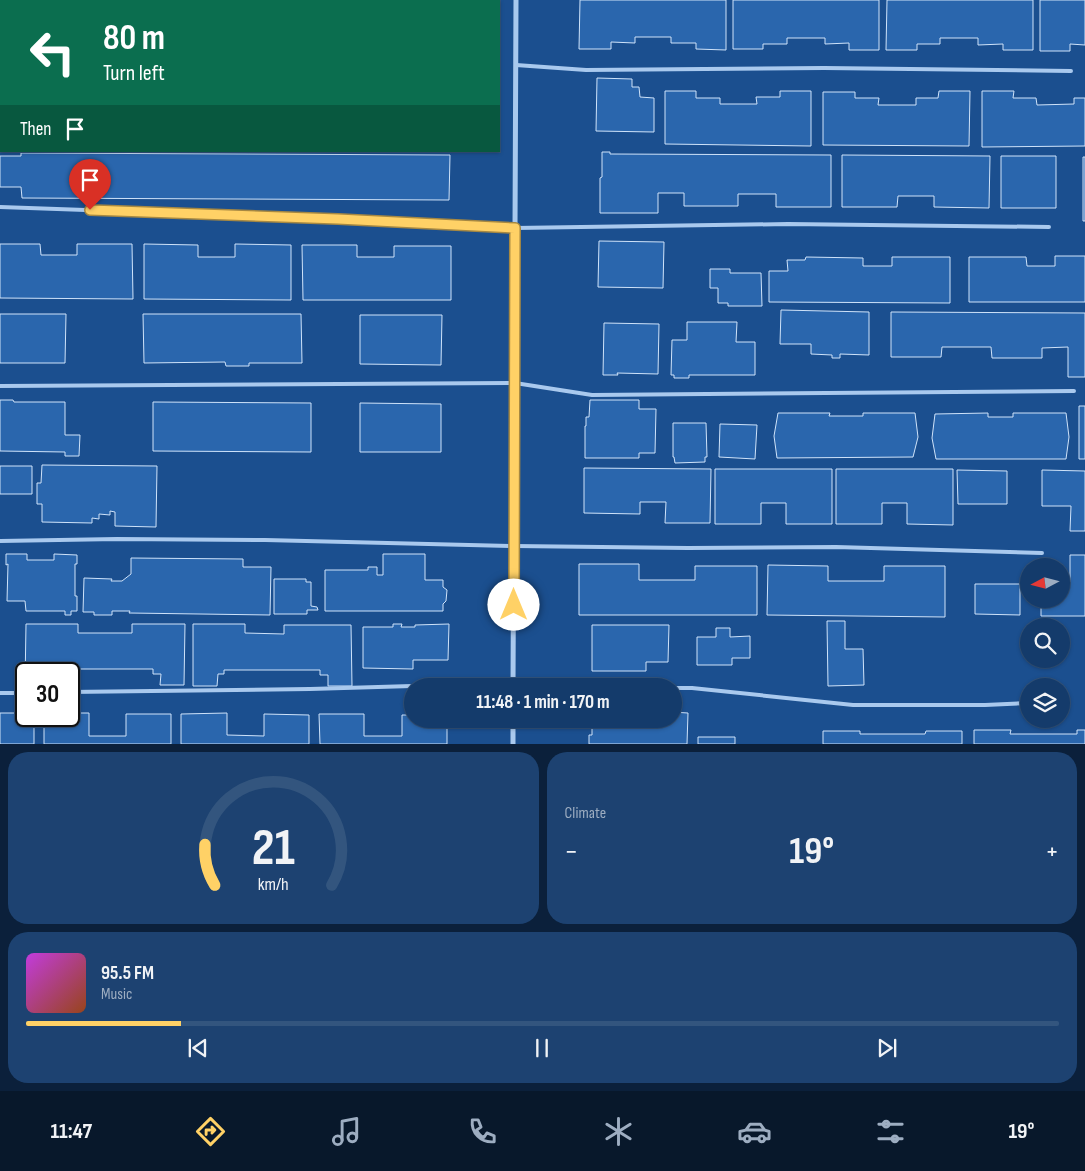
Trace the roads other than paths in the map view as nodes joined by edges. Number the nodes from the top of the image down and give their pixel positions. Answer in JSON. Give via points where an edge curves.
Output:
{"nodes":[{"id":1,"x":516,"y":0,"type":"edge"},
{"id":2,"x":516,"y":65,"type":"junction"},
{"id":3,"x":1072,"y":71,"type":"dead end"},
{"id":4,"x":0,"y":207,"type":"edge"},
{"id":5,"x":1049,"y":227,"type":"dead end"},
{"id":6,"x":515,"y":228,"type":"junction"},
{"id":7,"x":514,"y":383,"type":"junction"},
{"id":8,"x":0,"y":386,"type":"edge"},
{"id":9,"x":1074,"y":391,"type":"dead end"},
{"id":10,"x":0,"y":541,"type":"edge"},
{"id":11,"x":514,"y":546,"type":"junction"},
{"id":12,"x":1042,"y":553,"type":"dead end"},
{"id":13,"x":513,"y":678,"type":"edge"},
{"id":14,"x":404,"y":686,"type":"edge"},
{"id":15,"x":682,"y":688,"type":"edge"},
{"id":16,"x":80,"y":692,"type":"edge"},
{"id":17,"x":0,"y":693,"type":"edge"},
{"id":18,"x":15,"y":693,"type":"edge"},
{"id":19,"x":1020,"y":703,"type":"edge"},
{"id":20,"x":513,"y":728,"type":"edge"},
{"id":21,"x":513,"y":744,"type":"edge"}],
"edges":[{"from":1,"to":2,"type":"street"},
{"from":2,"to":3,"type":"lane","via":[[586,70]]},
{"from":2,"to":6,"type":"street"},
{"from":4,"to":6,"type":"lane"},
{"from":5,"to":6,"type":"lane","via":[[788,224]]},
{"from":6,"to":7,"type":"street"},
{"from":7,"to":8,"type":"lane"},
{"from":7,"to":9,"type":"lane","via":[[592,394]]},
{"from":7,"to":11,"type":"street"},
{"from":10,"to":11,"type":"lane","via":[[245,540]]},
{"from":11,"to":12,"type":"lane","via":[[836,547]]},
{"from":11,"to":13,"type":"street"},
{"from":14,"to":16,"type":"lane"},
{"from":15,"to":19,"type":"lane","via":[[853,705]]},
{"from":17,"to":18,"type":"lane"},
{"from":20,"to":21,"type":"street"}]}
